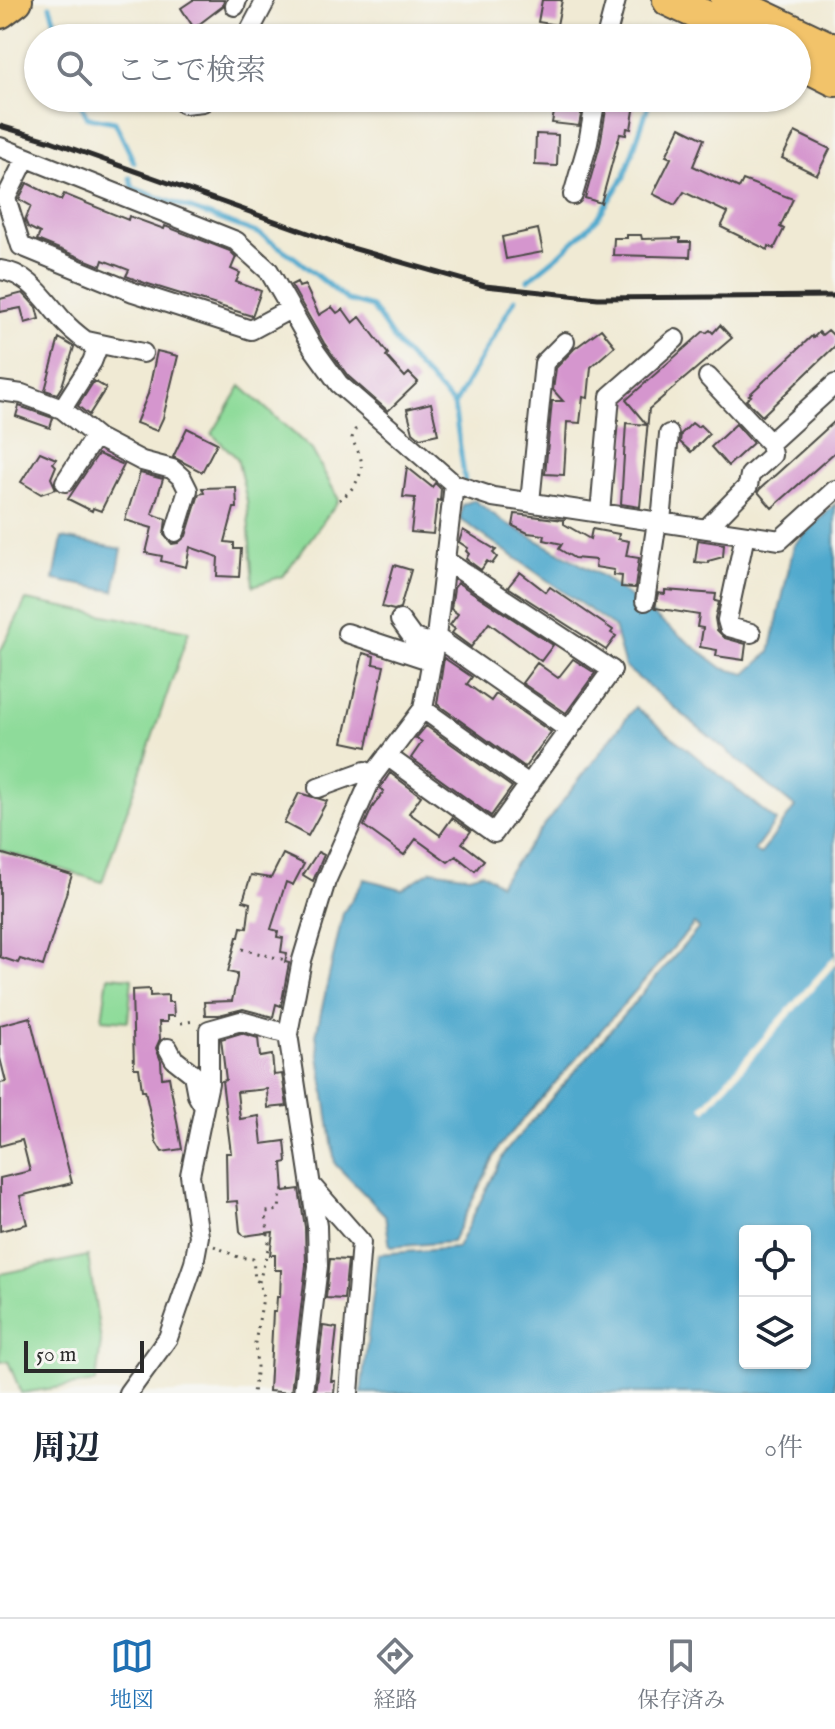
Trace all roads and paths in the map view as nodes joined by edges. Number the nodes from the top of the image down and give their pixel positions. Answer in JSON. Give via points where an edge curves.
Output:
{"nodes":[{"id":1,"x":16,"y":0,"type":"edge"},
{"id":2,"x":266,"y":0,"type":"edge"},
{"id":3,"x":616,"y":0,"type":"edge"},
{"id":4,"x":669,"y":0,"type":"edge"},
{"id":5,"x":727,"y":0,"type":"edge"},
{"id":6,"x":0,"y":12,"type":"edge"},
{"id":7,"x":253,"y":24,"type":"edge"},
{"id":8,"x":610,"y":24,"type":"edge"},
{"id":9,"x":721,"y":24,"type":"edge"},
{"id":10,"x":778,"y":24,"type":"edge"},
{"id":11,"x":811,"y":40,"type":"edge"},
{"id":12,"x":835,"y":51,"type":"edge"},
{"id":13,"x":811,"y":68,"type":"edge"},
{"id":14,"x":835,"y":80,"type":"edge"},
{"id":15,"x":594,"y":112,"type":"edge"},
{"id":16,"x":0,"y":147,"type":"edge"},
{"id":17,"x":26,"y":158,"type":"junction"},
{"id":18,"x":573,"y":195,"type":"dead end"},
{"id":19,"x":0,"y":270,"type":"edge"},
{"id":20,"x":290,"y":309,"type":"junction"},
{"id":21,"x":675,"y":339,"type":"dead end"},
{"id":22,"x":85,"y":340,"type":"junction"},
{"id":23,"x":565,"y":342,"type":"dead end"},
{"id":24,"x":143,"y":353,"type":"dead end"},
{"id":25,"x":708,"y":377,"type":"dead end"},
{"id":26,"x":835,"y":384,"type":"edge"},
{"id":27,"x":0,"y":391,"type":"edge"},
{"id":28,"x":62,"y":409,"type":"junction"},
{"id":29,"x":372,"y":433,"type":"dead end"},
{"id":30,"x":669,"y":434,"type":"dead end"},
{"id":31,"x":95,"y":436,"type":"junction"},
{"id":32,"x":770,"y":443,"type":"junction"},
{"id":33,"x":65,"y":482,"type":"dead end"},
{"id":34,"x":454,"y":484,"type":"junction"},
{"id":35,"x":835,"y":490,"type":"edge"},
{"id":36,"x":339,"y":500,"type":"dead end"},
{"id":37,"x":530,"y":502,"type":"junction"},
{"id":38,"x":600,"y":513,"type":"junction"},
{"id":39,"x":659,"y":522,"type":"junction"},
{"id":40,"x":706,"y":529,"type":"junction"},
{"id":41,"x":175,"y":532,"type":"dead end"},
{"id":42,"x":745,"y":535,"type":"junction"},
{"id":43,"x":445,"y":560,"type":"junction"},
{"id":44,"x":645,"y":601,"type":"dead end"},
{"id":45,"x":400,"y":620,"type":"dead end"},
{"id":46,"x":347,"y":633,"type":"dead end"},
{"id":47,"x":751,"y":633,"type":"dead end"},
{"id":48,"x":434,"y":647,"type":"junction"},
{"id":49,"x":423,"y":709,"type":"junction"},
{"id":50,"x":569,"y":730,"type":"junction"},
{"id":51,"x":387,"y":756,"type":"junction"},
{"id":52,"x":373,"y":775,"type":"junction"},
{"id":53,"x":530,"y":785,"type":"junction"},
{"id":54,"x":318,"y":788,"type":"dead end"},
{"id":55,"x":242,"y":949,"type":"dead end"},
{"id":56,"x":301,"y":965,"type":"junction"},
{"id":57,"x":288,"y":1034,"type":"junction"},
{"id":58,"x":168,"y":1048,"type":"dead end"},
{"id":59,"x":204,"y":1107,"type":"junction"},
{"id":60,"x":312,"y":1186,"type":"junction"},
{"id":61,"x":198,"y":1232,"type":"junction"},
{"id":62,"x":259,"y":1282,"type":"junction"},
{"id":63,"x":128,"y":1393,"type":"edge"},
{"id":64,"x":253,"y":1393,"type":"edge"},
{"id":65,"x":303,"y":1393,"type":"edge"},
{"id":66,"x":349,"y":1393,"type":"edge"}],
"edges":[{"from":1,"to":6,"type":"highway"},
{"from":2,"to":7,"type":"street"},
{"from":3,"to":8,"type":"street"},
{"from":4,"to":9,"type":"highway"},
{"from":5,"to":10,"type":"highway"},
{"from":11,"to":12,"type":"highway"},
{"from":13,"to":14,"type":"highway"},
{"from":15,"to":18,"type":"street"},
{"from":16,"to":17,"type":"street"},
{"from":17,"to":20,"type":"street","via":[[236,241],[269,271]]},
{"from":17,"to":20,"type":"street","via":[[6,198],[21,246],[133,292],[251,330]]},
{"from":19,"to":22,"type":"street","via":[[14,272],[35,286]]},
{"from":20,"to":34,"type":"street","via":[[339,384]]},
{"from":21,"to":38,"type":"street","via":[[610,396]]},
{"from":22,"to":24,"type":"street"},
{"from":22,"to":28,"type":"street","via":[[97,349]]},
{"from":23,"to":37,"type":"street","via":[[544,363]]},
{"from":25,"to":32,"type":"street"},
{"from":26,"to":32,"type":"street"},
{"from":27,"to":28,"type":"street"},
{"from":28,"to":31,"type":"street"},
{"from":29,"to":36,"type":"path","via":[[355,430],[352,438],[361,473]]},
{"from":30,"to":39,"type":"street"},
{"from":31,"to":33,"type":"street"},
{"from":31,"to":41,"type":"street","via":[[182,478],[188,490]]},
{"from":32,"to":40,"type":"street","via":[[772,455]]},
{"from":34,"to":37,"type":"street"},
{"from":34,"to":43,"type":"street"},
{"from":35,"to":42,"type":"street","via":[[780,540]]},
{"from":37,"to":38,"type":"street"},
{"from":38,"to":39,"type":"street"},
{"from":39,"to":40,"type":"street"},
{"from":39,"to":44,"type":"street"},
{"from":40,"to":42,"type":"street"},
{"from":42,"to":47,"type":"street","via":[[727,620],[729,627]]},
{"from":43,"to":48,"type":"street"},
{"from":43,"to":50,"type":"street","via":[[612,670]]},
{"from":45,"to":48,"type":"street","via":[[413,638]]},
{"from":46,"to":48,"type":"street"},
{"from":48,"to":49,"type":"street"},
{"from":48,"to":50,"type":"street"},
{"from":49,"to":51,"type":"street"},
{"from":49,"to":53,"type":"street"},
{"from":50,"to":53,"type":"street"},
{"from":51,"to":52,"type":"street"},
{"from":51,"to":53,"type":"street","via":[[494,833]]},
{"from":52,"to":54,"type":"street","via":[[365,771]]},
{"from":52,"to":56,"type":"street","via":[[326,881]]},
{"from":55,"to":56,"type":"path"},
{"from":56,"to":57,"type":"street"},
{"from":57,"to":59,"type":"street","via":[[241,1021],[209,1030]]},
{"from":57,"to":60,"type":"street"},
{"from":58,"to":59,"type":"street","via":[[193,1074]]},
{"from":59,"to":61,"type":"street","via":[[190,1175]]},
{"from":60,"to":62,"type":"path","via":[[281,1191],[279,1210],[266,1212],[269,1245]]},
{"from":60,"to":65,"type":"street","via":[[318,1266]]},
{"from":60,"to":66,"type":"street","via":[[361,1242]]},
{"from":61,"to":62,"type":"path","via":[[222,1250],[253,1259]]},
{"from":61,"to":63,"type":"street","via":[[194,1263],[168,1338]]},
{"from":62,"to":64,"type":"path","via":[[263,1298]]}]}
